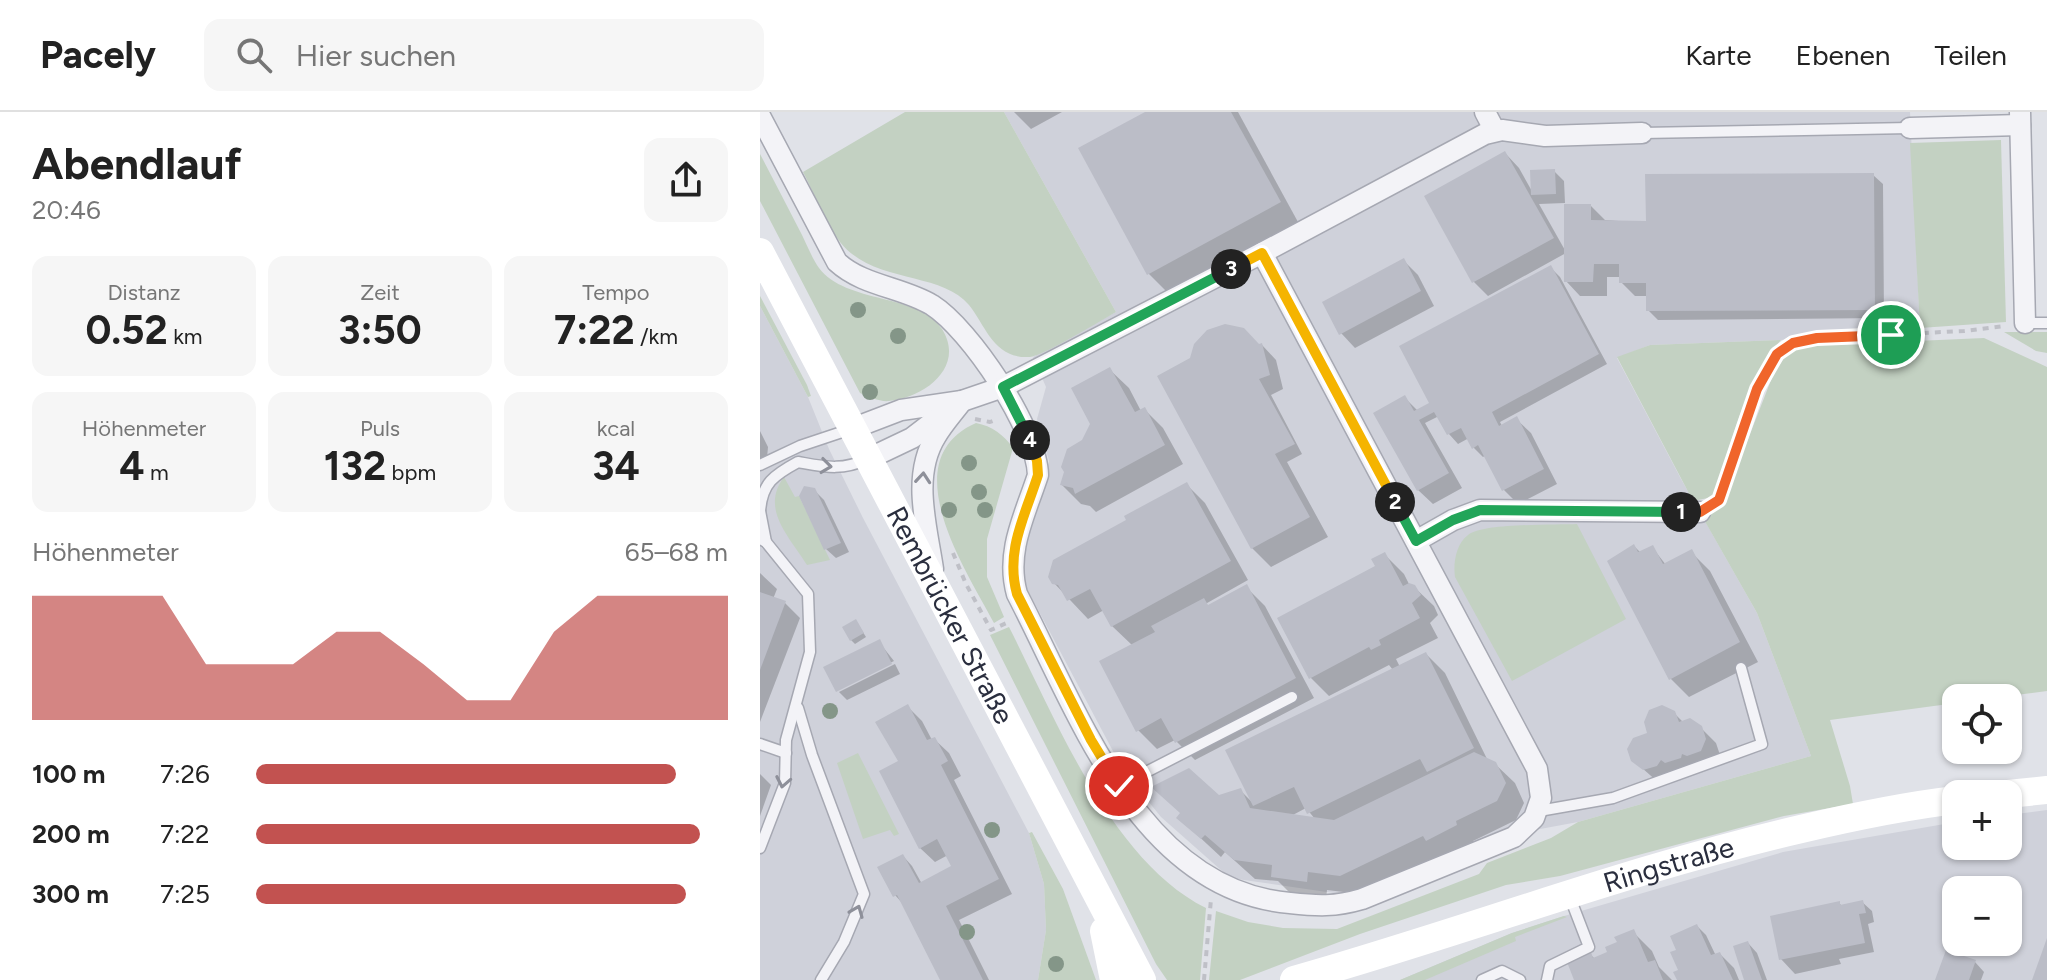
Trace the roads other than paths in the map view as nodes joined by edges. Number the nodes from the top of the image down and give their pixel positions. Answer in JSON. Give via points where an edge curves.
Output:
{"nodes":[{"id":1,"x":1485,"y":112,"type":"edge"},
{"id":2,"x":760,"y":116,"type":"edge"},
{"id":3,"x":2020,"y":118,"type":"edge"},
{"id":4,"x":1910,"y":128,"type":"joint"},
{"id":5,"x":1495,"y":131,"type":"junction"},
{"id":6,"x":1642,"y":133,"type":"joint"},
{"id":7,"x":760,"y":252,"type":"edge"},
{"id":8,"x":1262,"y":253,"type":"junction"},
{"id":9,"x":2025,"y":323,"type":"joint"},
{"id":10,"x":2047,"y":323,"type":"edge"},
{"id":11,"x":1003,"y":387,"type":"junction"},
{"id":12,"x":968,"y":410,"type":"junction"},
{"id":13,"x":854,"y":428,"type":"junction"},
{"id":14,"x":870,"y":458,"type":"junction"},
{"id":15,"x":760,"y":465,"type":"edge"},
{"id":16,"x":760,"y":511,"type":"edge"},
{"id":17,"x":1700,"y":512,"type":"road end"},
{"id":18,"x":763,"y":541,"type":"edge"},
{"id":19,"x":1416,"y":541,"type":"junction"},
{"id":20,"x":935,"y":583,"type":"junction"},
{"id":21,"x":1741,"y":668,"type":"dead end"},
{"id":22,"x":1292,"y":697,"type":"dead end"},
{"id":23,"x":796,"y":709,"type":"junction"},
{"id":24,"x":760,"y":744,"type":"edge"},
{"id":25,"x":786,"y":753,"type":"junction"},
{"id":26,"x":1119,"y":786,"type":"junction"},
{"id":27,"x":2047,"y":790,"type":"edge"},
{"id":28,"x":2022,"y":793,"type":"edge"},
{"id":29,"x":1942,"y":802,"type":"edge"},
{"id":30,"x":1539,"y":811,"type":"junction"},
{"id":31,"x":760,"y":848,"type":"edge"},
{"id":32,"x":1087,"y":877,"type":"junction"},
{"id":33,"x":1569,"y":893,"type":"junction"},
{"id":34,"x":1389,"y":953,"type":"junction"},
{"id":35,"x":821,"y":980,"type":"edge"},
{"id":36,"x":1114,"y":980,"type":"edge"},
{"id":37,"x":1142,"y":980,"type":"edge"},
{"id":38,"x":1294,"y":980,"type":"edge"},
{"id":39,"x":1342,"y":980,"type":"edge"},
{"id":40,"x":1482,"y":980,"type":"edge"},
{"id":41,"x":1520,"y":980,"type":"edge"},
{"id":42,"x":1547,"y":980,"type":"edge"}],
"edges":[{"from":1,"to":5,"type":"street"},
{"from":2,"to":11,"type":"street","via":[[837,262],[945,314]]},
{"from":3,"to":4,"type":"street"},
{"from":3,"to":9,"type":"street"},
{"from":4,"to":6,"type":"lane"},
{"from":5,"to":6,"type":"street","via":[[1545,136]]},
{"from":5,"to":8,"type":"street"},
{"from":7,"to":13,"type":"main road","name":"Rembrücker Straße"},
{"from":8,"to":11,"type":"street"},
{"from":8,"to":19,"type":"street"},
{"from":9,"to":10,"type":"lane"},
{"from":11,"to":12,"type":"street"},
{"from":11,"to":26,"type":"street","via":[[1037,461],[1038,475],[1012,559],[1017,594]]},
{"from":12,"to":13,"type":"street","via":[[901,410]]},
{"from":12,"to":14,"type":"street"},
{"from":20,"to":12,"type":"street","one_way":true,"via":[[924,467],[935,437]]},
{"from":13,"to":14,"type":"main road","name":"Rembrücker Straße"},
{"from":13,"to":15,"type":"lane"},
{"from":16,"to":14,"type":"lane","one_way":true,"via":[[761,493],[771,480],[798,462],[836,468]]},
{"from":14,"to":20,"type":"main road","name":"Rembrücker Straße"},
{"from":16,"to":18,"type":"lane"},
{"from":17,"to":19,"type":"street","via":[[1480,510]]},
{"from":18,"to":23,"type":"lane","via":[[808,594],[810,652]]},
{"from":19,"to":30,"type":"street","via":[[1537,769]]},
{"from":20,"to":32,"type":"main road","name":"Rembrücker Straße"},
{"from":21,"to":30,"type":"lane","via":[[1762,744],[1613,798]]},
{"from":22,"to":26,"type":"lane"},
{"from":23,"to":25,"type":"lane"},
{"from":35,"to":23,"type":"lane","one_way":true,"via":[[864,894]]},
{"from":24,"to":25,"type":"lane"},
{"from":25,"to":31,"type":"lane","one_way":true,"via":[[785,783]]},
{"from":26,"to":30,"type":"street","via":[[1160,838],[1213,881],[1274,902],[1337,906],[1514,837]]},
{"from":27,"to":28,"type":"main road"},
{"from":29,"to":33,"type":"main road","name":"Ringstraße","via":[[1769,836]]},
{"from":32,"to":36,"type":"main road"},
{"from":32,"to":37,"type":"main road","name":"Rembrücker Straße"},
{"from":33,"to":34,"type":"main road","name":"Ringstraße"},
{"from":33,"to":42,"type":"lane","via":[[1589,947],[1550,966]]},
{"from":34,"to":38,"type":"main road","name":"Ringstraße"},
{"from":34,"to":39,"type":"main road","name":"Ringstraße"},
{"from":40,"to":41,"type":"lane","via":[[1502,971]]}]}
